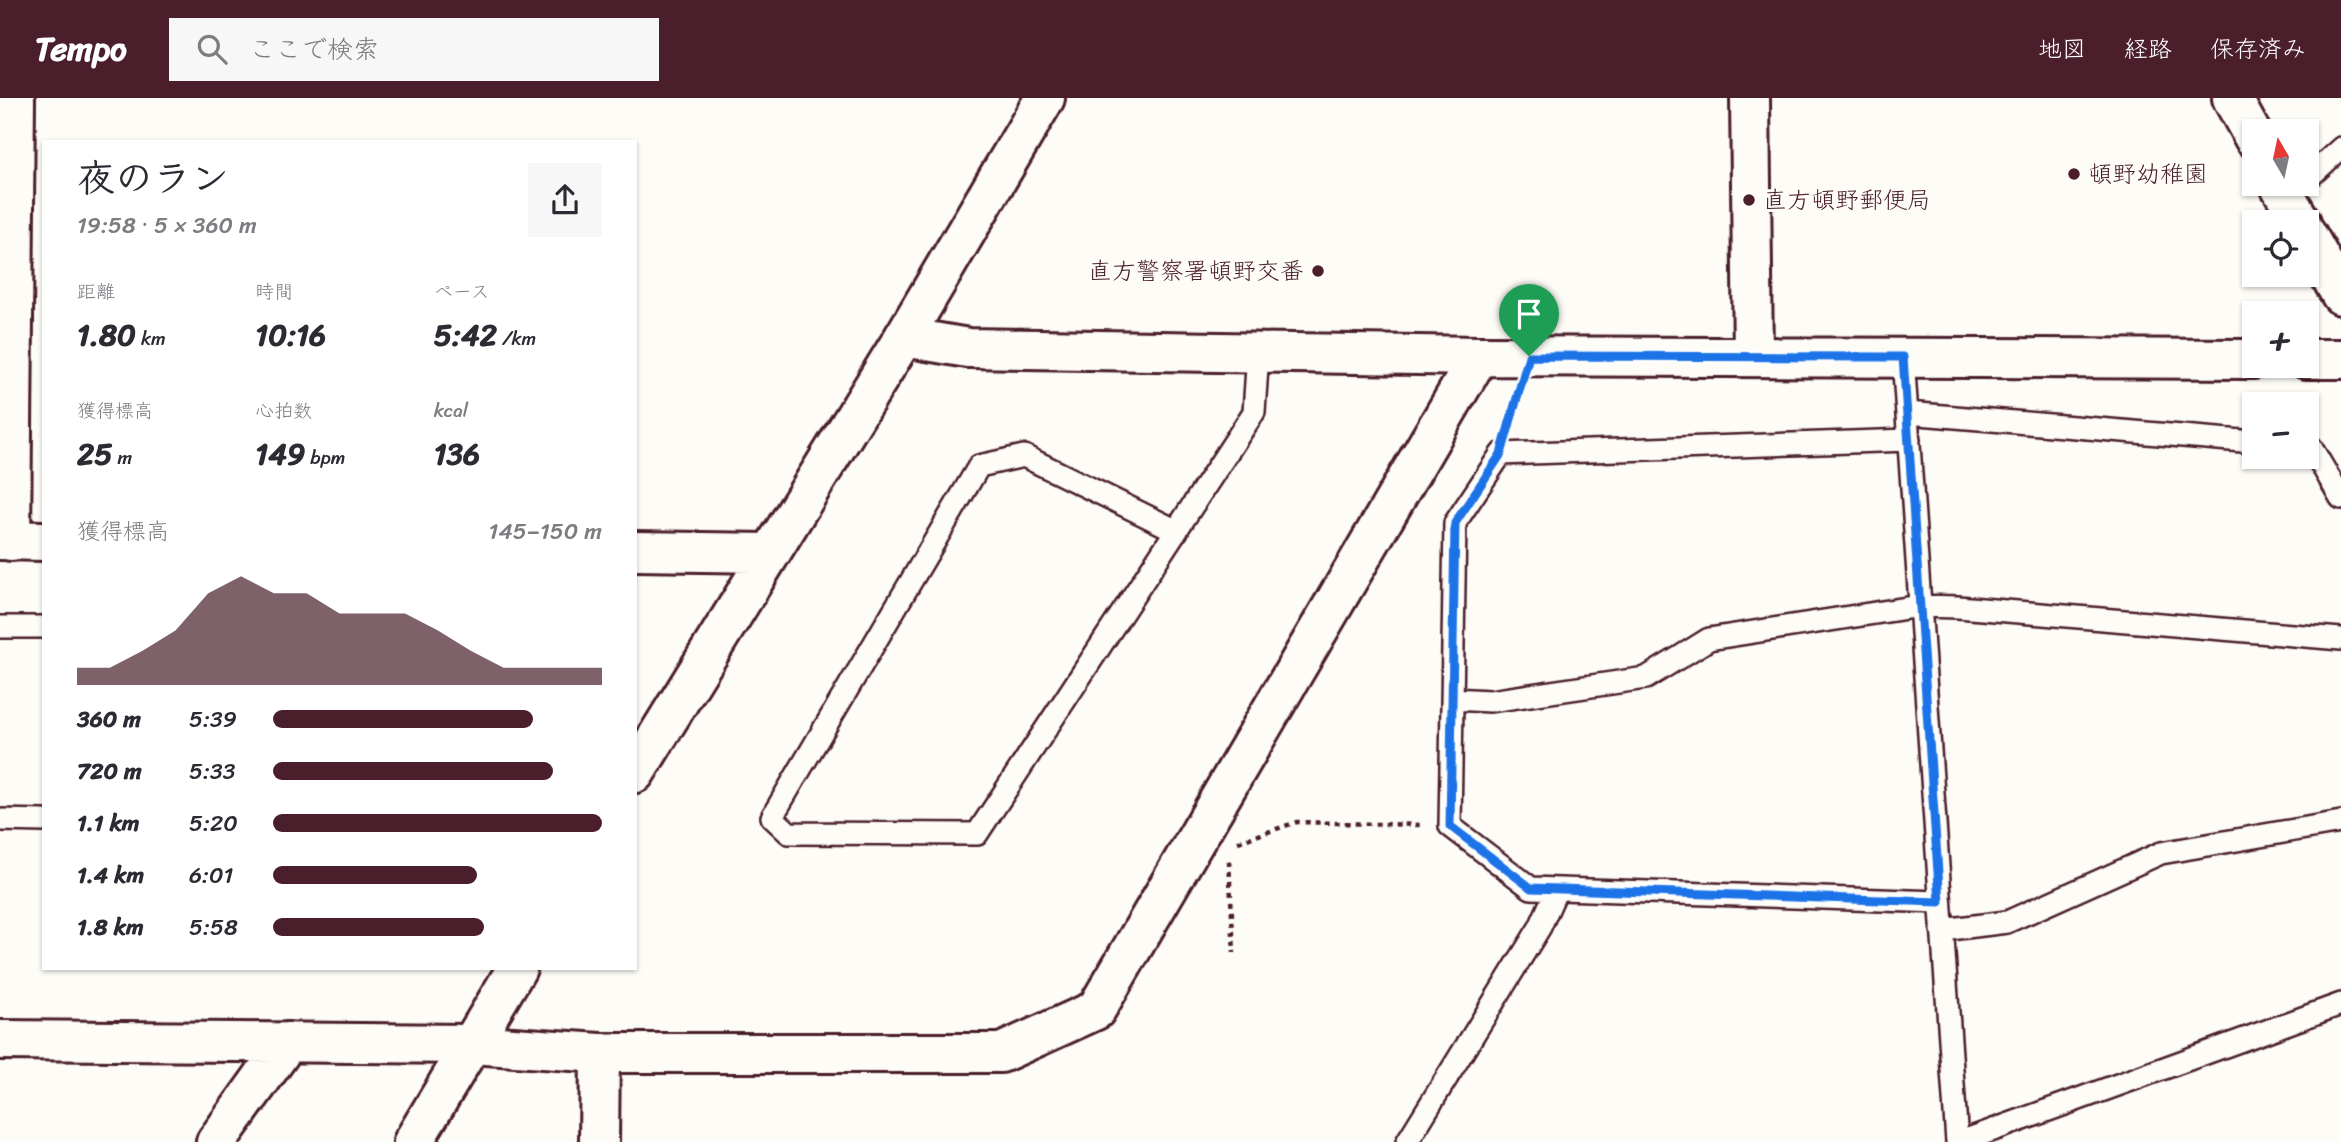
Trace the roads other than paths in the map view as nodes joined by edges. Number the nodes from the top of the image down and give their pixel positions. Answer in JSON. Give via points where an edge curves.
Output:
{"nodes":[{"id":1,"x":15,"y":98,"type":"edge"},
{"id":2,"x":1045,"y":98,"type":"edge"},
{"id":3,"x":1750,"y":98,"type":"edge"},
{"id":4,"x":2232,"y":98,"type":"edge"},
{"id":5,"x":2244,"y":119,"type":"edge"},
{"id":6,"x":2341,"y":148,"type":"edge"},
{"id":7,"x":2319,"y":170,"type":"edge"},
{"id":8,"x":7,"y":230,"type":"edge"},
{"id":9,"x":2319,"y":256,"type":"edge"},
{"id":10,"x":2341,"y":295,"type":"edge"},
{"id":11,"x":904,"y":337,"type":"junction"},
{"id":12,"x":1258,"y":352,"type":"junction"},
{"id":13,"x":1479,"y":356,"type":"junction"},
{"id":14,"x":1753,"y":357,"type":"junction"},
{"id":15,"x":1903,"y":357,"type":"junction"},
{"id":16,"x":2242,"y":359,"type":"edge"},
{"id":17,"x":2319,"y":359,"type":"edge"},
{"id":18,"x":2341,"y":359,"type":"edge"},
{"id":19,"x":6,"y":408,"type":"edge"},
{"id":20,"x":1907,"y":413,"type":"junction"},
{"id":21,"x":1909,"y":440,"type":"junction"},
{"id":22,"x":2242,"y":441,"type":"edge"},
{"id":23,"x":2319,"y":461,"type":"edge"},
{"id":24,"x":2341,"y":498,"type":"edge"},
{"id":25,"x":1177,"y":531,"type":"junction"},
{"id":26,"x":18,"y":541,"type":"edge"},
{"id":27,"x":637,"y":551,"type":"edge"},
{"id":28,"x":769,"y":553,"type":"junction"},
{"id":29,"x":1920,"y":606,"type":"junction"},
{"id":30,"x":0,"y":627,"type":"edge"},
{"id":31,"x":42,"y":627,"type":"edge"},
{"id":32,"x":2341,"y":639,"type":"edge"},
{"id":33,"x":1452,"y":699,"type":"junction"},
{"id":34,"x":637,"y":771,"type":"edge"},
{"id":35,"x":0,"y":820,"type":"edge"},
{"id":36,"x":42,"y":821,"type":"edge"},
{"id":37,"x":2341,"y":822,"type":"edge"},
{"id":38,"x":1558,"y":889,"type":"junction"},
{"id":39,"x":1940,"y":902,"type":"junction"},
{"id":40,"x":1942,"y":930,"type":"junction"},
{"id":41,"x":516,"y":970,"type":"edge"},
{"id":42,"x":2341,"y":1004,"type":"edge"},
{"id":43,"x":0,"y":1040,"type":"edge"},
{"id":44,"x":288,"y":1042,"type":"junction"},
{"id":45,"x":471,"y":1044,"type":"junction"},
{"id":46,"x":600,"y":1053,"type":"junction"},
{"id":47,"x":216,"y":1142,"type":"edge"},
{"id":48,"x":413,"y":1142,"type":"edge"},
{"id":49,"x":599,"y":1142,"type":"edge"},
{"id":50,"x":1407,"y":1142,"type":"edge"},
{"id":51,"x":1958,"y":1142,"type":"edge"}],
"edges":[{"from":1,"to":8,"type":"street"},
{"from":2,"to":11,"type":"street"},
{"from":3,"to":14,"type":"street"},
{"from":4,"to":5,"type":"street"},
{"from":6,"to":7,"type":"lane"},
{"from":8,"to":19,"type":"street"},
{"from":9,"to":10,"type":"street"},
{"from":11,"to":12,"type":"street","via":[[968,348]]},
{"from":11,"to":28,"type":"street"},
{"from":12,"to":13,"type":"street"},
{"from":12,"to":25,"type":"lane","via":[[1254,412]]},
{"from":13,"to":14,"type":"street"},
{"from":13,"to":46,"type":"street","via":[[1096,1010],[1001,1054]]},
{"from":14,"to":15,"type":"street"},
{"from":15,"to":16,"type":"street"},
{"from":15,"to":20,"type":"lane"},
{"from":17,"to":18,"type":"street"},
{"from":19,"to":26,"type":"street"},
{"from":20,"to":21,"type":"lane"},
{"from":20,"to":22,"type":"lane"},
{"from":21,"to":29,"type":"lane"},
{"from":21,"to":33,"type":"lane","via":[[1501,454],[1455,523]]},
{"from":23,"to":24,"type":"lane"},
{"from":25,"to":25,"type":"lane","via":[[977,834],[789,833],[772,817],[979,466],[1024,456]]},
{"from":27,"to":28,"type":"street"},
{"from":28,"to":34,"type":"street"},
{"from":29,"to":32,"type":"lane"},
{"from":29,"to":33,"type":"lane","via":[[1709,639],[1646,678],[1490,701]]},
{"from":29,"to":39,"type":"lane"},
{"from":30,"to":31,"type":"lane"},
{"from":33,"to":38,"type":"lane","via":[[1450,826],[1531,888]]},
{"from":35,"to":36,"type":"lane"},
{"from":37,"to":40,"type":"lane","via":[[2161,853],[2007,922]]},
{"from":38,"to":39,"type":"lane"},
{"from":38,"to":50,"type":"lane","via":[[1540,927]]},
{"from":39,"to":40,"type":"lane"},
{"from":40,"to":51,"type":"lane"},
{"from":41,"to":45,"type":"street"},
{"from":42,"to":51,"type":"lane"},
{"from":43,"to":44,"type":"street"},
{"from":44,"to":45,"type":"street"},
{"from":44,"to":47,"type":"street"},
{"from":45,"to":46,"type":"street"},
{"from":45,"to":48,"type":"street"},
{"from":46,"to":49,"type":"street"}]}
